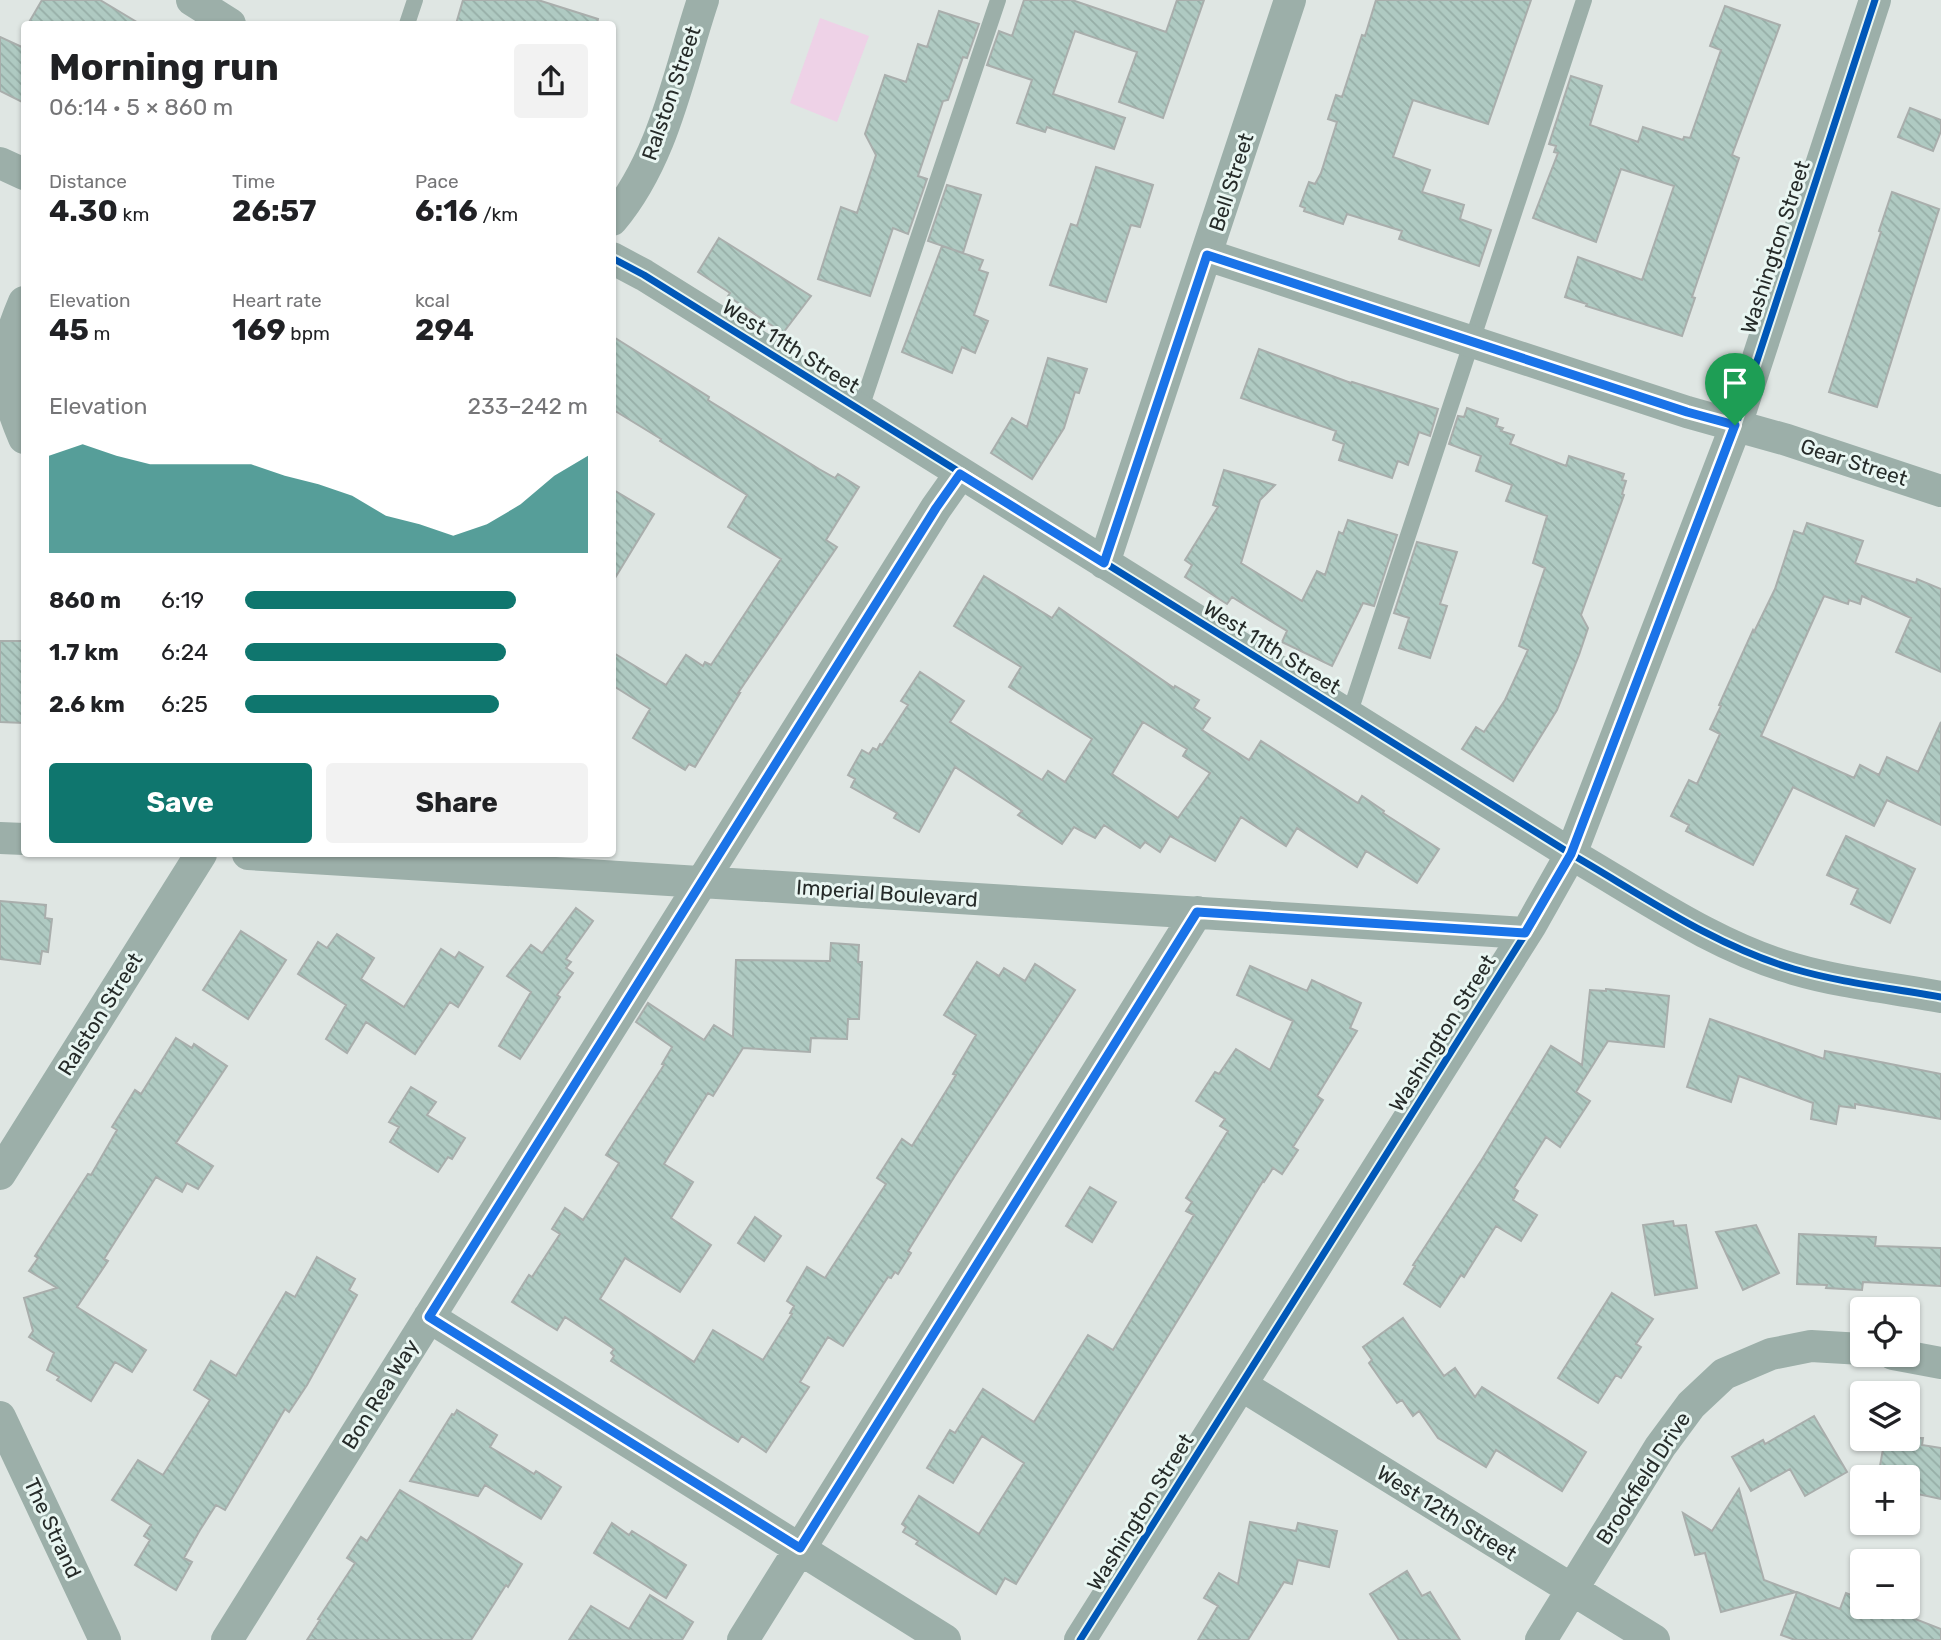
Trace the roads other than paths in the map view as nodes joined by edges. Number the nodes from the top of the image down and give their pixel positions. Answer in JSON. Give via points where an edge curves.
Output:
{"nodes":[{"id":1,"x":415,"y":0,"type":"edge"},
{"id":2,"x":703,"y":0,"type":"edge"},
{"id":3,"x":998,"y":0,"type":"edge"},
{"id":4,"x":1290,"y":0,"type":"edge"},
{"id":5,"x":1584,"y":0,"type":"edge"},
{"id":6,"x":1875,"y":0,"type":"edge"},
{"id":7,"x":408,"y":21,"type":"edge"},
{"id":8,"x":0,"y":163,"type":"edge"},
{"id":9,"x":21,"y":173,"type":"edge"},
{"id":10,"x":616,"y":215,"type":"edge"},
{"id":11,"x":1207,"y":255,"type":"junction"},
{"id":12,"x":616,"y":260,"type":"edge"},
{"id":13,"x":21,"y":307,"type":"edge"},
{"id":14,"x":1471,"y":341,"type":"junction"},
{"id":15,"x":860,"y":411,"type":"junction"},
{"id":16,"x":1735,"y":425,"type":"junction"},
{"id":17,"x":21,"y":431,"type":"edge"},
{"id":18,"x":960,"y":474,"type":"junction"},
{"id":19,"x":1941,"y":491,"type":"edge"},
{"id":20,"x":1104,"y":563,"type":"junction"},
{"id":21,"x":1349,"y":715,"type":"junction"},
{"id":22,"x":0,"y":838,"type":"edge"},
{"id":23,"x":21,"y":839,"type":"edge"},
{"id":24,"x":1571,"y":854,"type":"junction"},
{"id":25,"x":199,"y":857,"type":"edge"},
{"id":26,"x":297,"y":857,"type":"edge"},
{"id":27,"x":701,"y":882,"type":"junction"},
{"id":28,"x":1197,"y":912,"type":"junction"},
{"id":29,"x":1525,"y":933,"type":"junction"},
{"id":30,"x":1940,"y":994,"type":"edge"},
{"id":31,"x":0,"y":1174,"type":"edge"},
{"id":32,"x":429,"y":1317,"type":"junction"},
{"id":33,"x":1850,"y":1348,"type":"edge"},
{"id":34,"x":1920,"y":1359,"type":"edge"},
{"id":35,"x":1941,"y":1363,"type":"edge"},
{"id":36,"x":1241,"y":1385,"type":"junction"},
{"id":37,"x":0,"y":1417,"type":"edge"},
{"id":38,"x":800,"y":1548,"type":"junction"},
{"id":39,"x":1572,"y":1590,"type":"junction"},
{"id":40,"x":105,"y":1640,"type":"edge"},
{"id":41,"x":227,"y":1640,"type":"edge"},
{"id":42,"x":743,"y":1640,"type":"edge"},
{"id":43,"x":944,"y":1640,"type":"edge"},
{"id":44,"x":1080,"y":1640,"type":"edge"},
{"id":45,"x":1541,"y":1640,"type":"edge"},
{"id":46,"x":1654,"y":1640,"type":"edge"}],
"edges":[{"from":1,"to":7,"type":"lane"},
{"from":2,"to":10,"type":"street","name":"Ralston Street","via":[[660,136]]},
{"from":3,"to":15,"type":"lane"},
{"from":4,"to":11,"type":"street","name":"Bell Street"},
{"from":5,"to":14,"type":"lane"},
{"from":6,"to":16,"type":"street","name":"Washington Street"},
{"from":8,"to":9,"type":"street"},
{"from":11,"to":14,"type":"street","name":"Gear Street"},
{"from":11,"to":20,"type":"street","name":"Bell Street"},
{"from":12,"to":15,"type":"street","name":"West 11th Street"},
{"from":13,"to":17,"type":"street","via":[[2,352],[3,383]]},
{"from":14,"to":16,"type":"street","name":"Gear Street"},
{"from":14,"to":21,"type":"lane"},
{"from":15,"to":18,"type":"street","name":"West 11th Street"},
{"from":16,"to":19,"type":"street","name":"Gear Street"},
{"from":16,"to":24,"type":"street","name":"Washington Street"},
{"from":18,"to":20,"type":"street","name":"West 11th Street"},
{"from":18,"to":27,"type":"street","name":"Bon Rea Way"},
{"from":20,"to":21,"type":"street","name":"West 11th Street"},
{"from":21,"to":24,"type":"street","name":"West 11th Street"},
{"from":22,"to":23,"type":"street"},
{"from":24,"to":29,"type":"street","name":"Washington Street"},
{"from":24,"to":30,"type":"street","name":"West 11th Street","via":[[1747,952],[1793,969],[1855,983]]},
{"from":25,"to":31,"type":"street","name":"Ralston Street"},
{"from":26,"to":27,"type":"street","name":"Imperial Boulevard"},
{"from":27,"to":28,"type":"street","name":"Imperial Boulevard"},
{"from":27,"to":32,"type":"street","name":"Bon Rea Way"},
{"from":28,"to":29,"type":"street","name":"Imperial Boulevard"},
{"from":28,"to":38,"type":"street"},
{"from":29,"to":36,"type":"street","name":"Washington Street"},
{"from":32,"to":38,"type":"street"},
{"from":32,"to":41,"type":"street","name":"Bon Rea Way"},
{"from":33,"to":39,"type":"street","name":"Brookfield Drive","via":[[1811,1346],[1771,1354],[1724,1374],[1691,1405],[1660,1447]]},
{"from":34,"to":35,"type":"street"},
{"from":36,"to":39,"type":"street","name":"West 12th Street"},
{"from":36,"to":44,"type":"street","name":"Washington Street"},
{"from":37,"to":40,"type":"street","name":"The Strand"},
{"from":38,"to":42,"type":"street"},
{"from":38,"to":43,"type":"street"},
{"from":39,"to":45,"type":"street","name":"Brookfield Drive"},
{"from":39,"to":46,"type":"street","name":"West 12th Street"}]}
